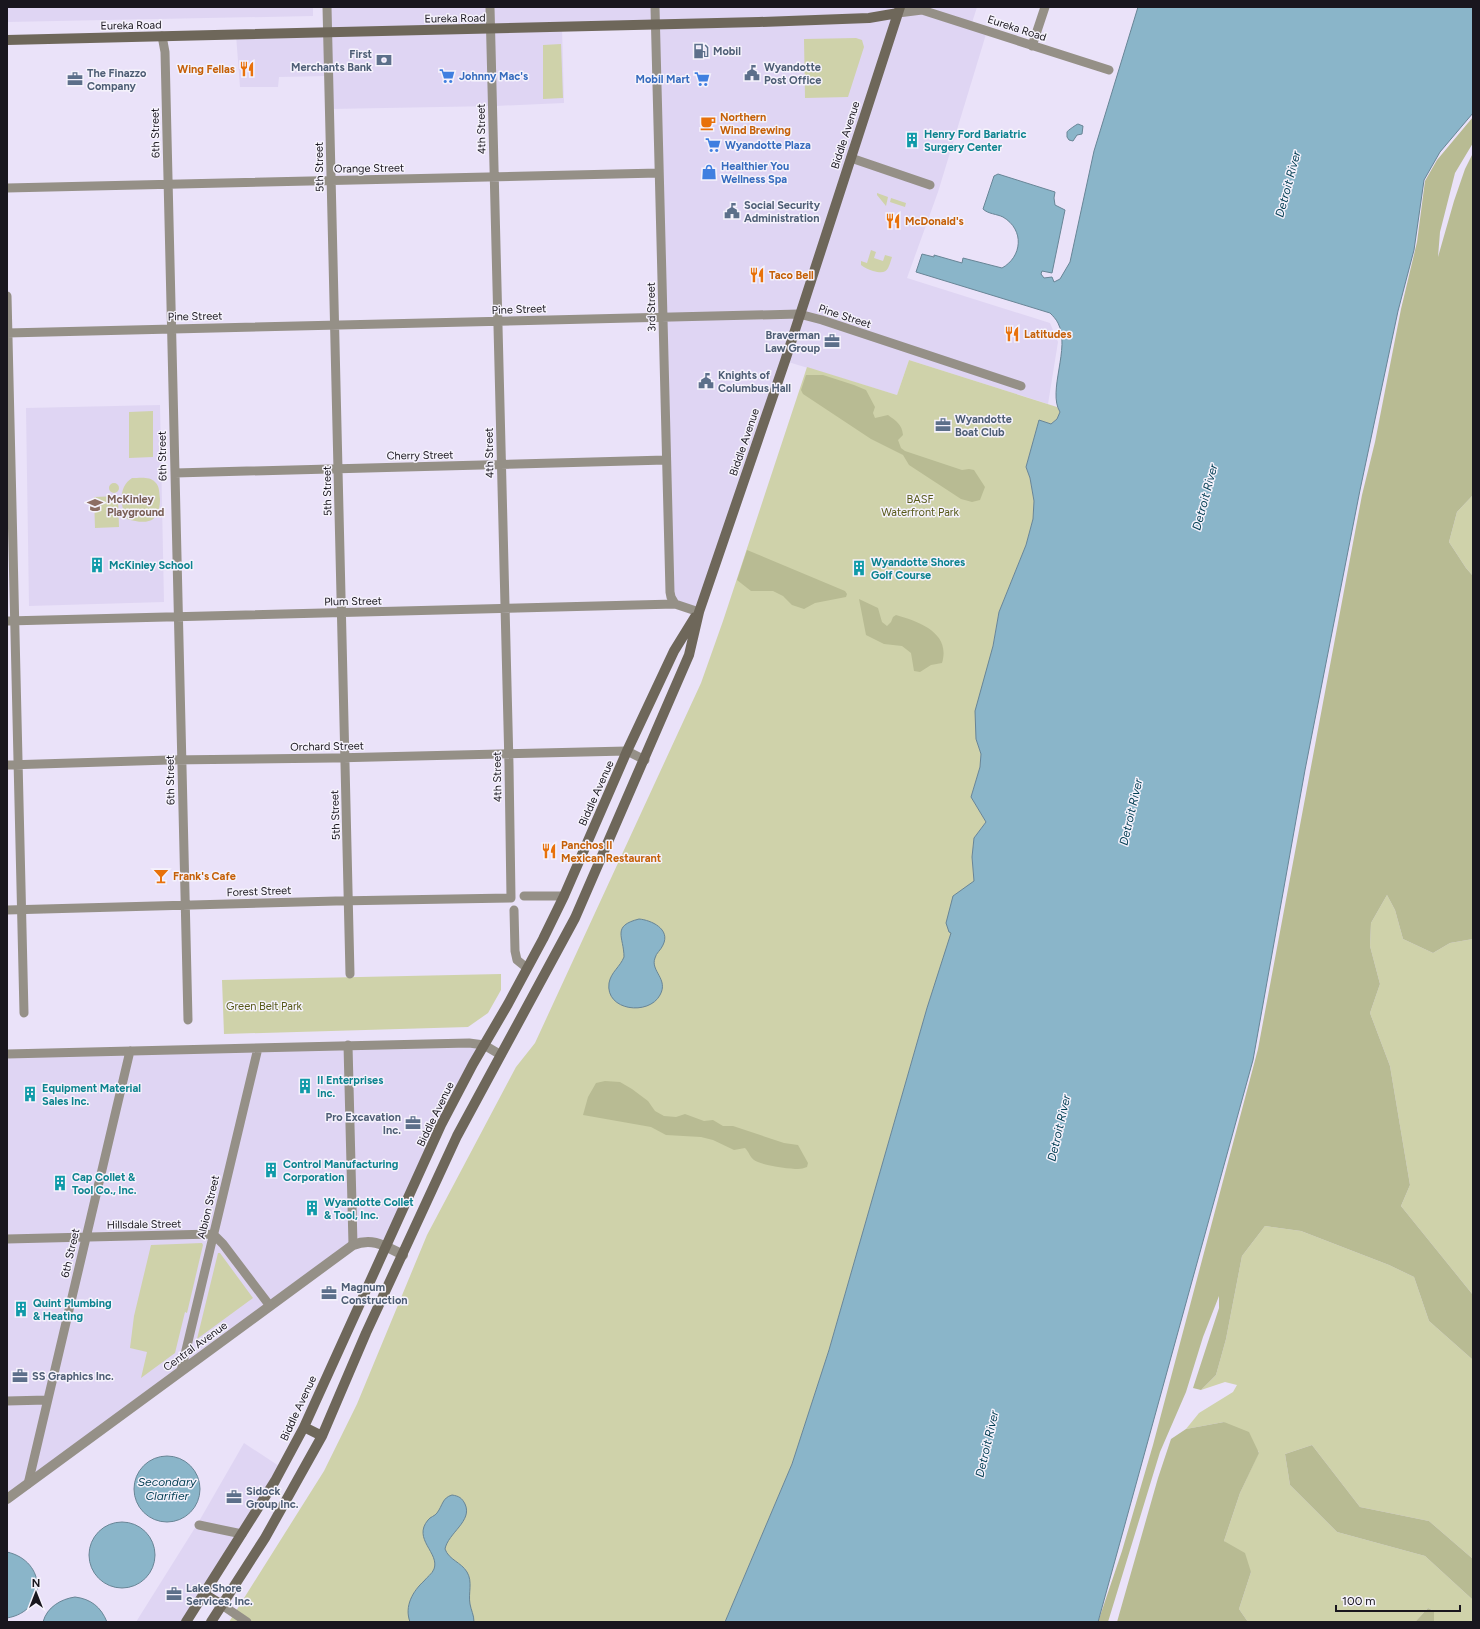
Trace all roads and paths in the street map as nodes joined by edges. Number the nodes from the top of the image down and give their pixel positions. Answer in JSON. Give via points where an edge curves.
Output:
{"nodes":[{"id":1,"x":327,"y":7,"type":"edge"},
{"id":2,"x":490,"y":7,"type":"edge"},
{"id":3,"x":655,"y":7,"type":"edge"},
{"id":4,"x":1045,"y":7,"type":"edge"},
{"id":5,"x":899,"y":10,"type":"edge"},
{"id":6,"x":656,"y":25,"type":"junction"},
{"id":7,"x":490,"y":29,"type":"junction"},
{"id":8,"x":328,"y":33,"type":"junction"},
{"id":9,"x":162,"y":36,"type":"junction"},
{"id":10,"x":7,"y":40,"type":"edge"},
{"id":11,"x":1032,"y":46,"type":"junction"},
{"id":12,"x":1108,"y":70,"type":"dead end"},
{"id":13,"x":850,"y":158,"type":"junction"},
{"id":14,"x":659,"y":173,"type":"junction"},
{"id":15,"x":494,"y":177,"type":"junction"},
{"id":16,"x":332,"y":181,"type":"junction"},
{"id":17,"x":168,"y":185,"type":"junction"},
{"id":18,"x":930,"y":185,"type":"dead end"},
{"id":19,"x":7,"y":188,"type":"edge"},
{"id":20,"x":7,"y":296,"type":"edge"},
{"id":21,"x":799,"y":314,"type":"junction"},
{"id":22,"x":663,"y":317,"type":"junction"},
{"id":23,"x":498,"y":321,"type":"junction"},
{"id":24,"x":335,"y":325,"type":"junction"},
{"id":25,"x":171,"y":329,"type":"junction"},
{"id":26,"x":7,"y":333,"type":"edge"},
{"id":27,"x":1021,"y":386,"type":"dead end"},
{"id":28,"x":666,"y":460,"type":"junction"},
{"id":29,"x":501,"y":465,"type":"junction"},
{"id":30,"x":338,"y":469,"type":"junction"},
{"id":31,"x":175,"y":473,"type":"junction"},
{"id":32,"x":9,"y":477,"type":"edge"},
{"id":33,"x":675,"y":604,"type":"junction"},
{"id":34,"x":504,"y":609,"type":"junction"},
{"id":35,"x":699,"y":612,"type":"junction"},
{"id":36,"x":341,"y":613,"type":"junction"},
{"id":37,"x":178,"y":617,"type":"junction"},
{"id":38,"x":11,"y":621,"type":"edge"},
{"id":39,"x":627,"y":751,"type":"junction"},
{"id":40,"x":509,"y":753,"type":"junction"},
{"id":41,"x":345,"y":758,"type":"junction"},
{"id":42,"x":182,"y":760,"type":"junction"},
{"id":43,"x":645,"y":760,"type":"junction"},
{"id":44,"x":7,"y":765,"type":"edge"},
{"id":45,"x":18,"y":765,"type":"junction"},
{"id":46,"x":524,"y":896,"type":"dead end"},
{"id":47,"x":564,"y":896,"type":"junction"},
{"id":48,"x":511,"y":898,"type":"joint"},
{"id":49,"x":349,"y":901,"type":"junction"},
{"id":50,"x":185,"y":906,"type":"junction"},
{"id":51,"x":7,"y":910,"type":"edge"},
{"id":52,"x":21,"y":910,"type":"junction"},
{"id":53,"x":514,"y":910,"type":"dead end"},
{"id":54,"x":527,"y":968,"type":"junction"},
{"id":55,"x":350,"y":974,"type":"dead end"},
{"id":56,"x":24,"y":1013,"type":"dead end"},
{"id":57,"x":188,"y":1020,"type":"dead end"},
{"id":58,"x":348,"y":1045,"type":"junction"},
{"id":59,"x":484,"y":1045,"type":"junction"},
{"id":60,"x":258,"y":1048,"type":"junction"},
{"id":61,"x":130,"y":1051,"type":"junction"},
{"id":62,"x":7,"y":1054,"type":"edge"},
{"id":63,"x":500,"y":1055,"type":"junction"},
{"id":64,"x":213,"y":1234,"type":"junction"},
{"id":65,"x":86,"y":1237,"type":"junction"},
{"id":66,"x":7,"y":1239,"type":"edge"},
{"id":67,"x":352,"y":1245,"type":"junction"},
{"id":68,"x":386,"y":1246,"type":"junction"},
{"id":69,"x":403,"y":1255,"type":"junction"},
{"id":70,"x":270,"y":1306,"type":"junction"},
{"id":71,"x":181,"y":1371,"type":"junction"},
{"id":72,"x":47,"y":1400,"type":"junction"},
{"id":73,"x":7,"y":1401,"type":"edge"},
{"id":74,"x":304,"y":1427,"type":"junction"},
{"id":75,"x":322,"y":1436,"type":"junction"},
{"id":76,"x":28,"y":1484,"type":"junction"},
{"id":77,"x":7,"y":1499,"type":"edge"},
{"id":78,"x":199,"y":1525,"type":"dead end"},
{"id":79,"x":242,"y":1534,"type":"junction"},
{"id":80,"x":204,"y":1594,"type":"junction"},
{"id":81,"x":222,"y":1605,"type":"junction"},
{"id":82,"x":186,"y":1622,"type":"edge"},
{"id":83,"x":211,"y":1622,"type":"edge"},
{"id":84,"x":247,"y":1622,"type":"edge"}],
"edges":[{"from":1,"to":8,"type":"street","name":"5th Street"},
{"from":2,"to":7,"type":"street","name":"4th Street"},
{"from":3,"to":6,"type":"street","name":"3rd Street"},
{"from":4,"to":11,"type":"street"},
{"from":5,"to":6,"type":"main road","name":"Eureka Road","via":[[868,18]]},
{"from":5,"to":11,"type":"street","name":"Eureka Road","via":[[922,10]]},
{"from":5,"to":13,"type":"main road","name":"Biddle Avenue"},
{"from":6,"to":7,"type":"main road","name":"Eureka Road"},
{"from":6,"to":14,"type":"street","name":"3rd Street"},
{"from":7,"to":8,"type":"main road","name":"Eureka Road"},
{"from":7,"to":15,"type":"street","name":"4th Street"},
{"from":8,"to":9,"type":"main road","name":"Eureka Road"},
{"from":8,"to":16,"type":"street","name":"5th Street"},
{"from":9,"to":10,"type":"main road","name":"Eureka Road"},
{"from":9,"to":17,"type":"street","name":"6th Street","via":[[165,52]]},
{"from":11,"to":12,"type":"street","name":"Eureka Road"},
{"from":13,"to":18,"type":"street"},
{"from":13,"to":21,"type":"main road","name":"Biddle Avenue"},
{"from":14,"to":15,"type":"street","name":"Orange Street"},
{"from":14,"to":22,"type":"street","name":"3rd Street"},
{"from":15,"to":16,"type":"street","name":"Orange Street"},
{"from":15,"to":23,"type":"street","name":"4th Street"},
{"from":16,"to":17,"type":"street","name":"Orange Street"},
{"from":16,"to":24,"type":"street","name":"5th Street"},
{"from":17,"to":19,"type":"street","name":"Orange Street"},
{"from":17,"to":25,"type":"street","name":"6th Street"},
{"from":20,"to":26,"type":"street"},
{"from":21,"to":22,"type":"street","name":"Pine Street"},
{"from":21,"to":27,"type":"street","name":"Pine Street"},
{"from":21,"to":35,"type":"main road","name":"Biddle Avenue"},
{"from":22,"to":23,"type":"street","name":"Pine Street"},
{"from":22,"to":28,"type":"street","name":"3rd Street"},
{"from":23,"to":24,"type":"street","name":"Pine Street"},
{"from":23,"to":29,"type":"street","name":"4th Street"},
{"from":24,"to":25,"type":"street","name":"Pine Street"},
{"from":24,"to":30,"type":"street","name":"5th Street"},
{"from":25,"to":26,"type":"street","name":"Pine Street"},
{"from":25,"to":31,"type":"street","name":"6th Street"},
{"from":26,"to":32,"type":"street"},
{"from":28,"to":29,"type":"street","name":"Cherry Street"},
{"from":28,"to":33,"type":"street","name":"3rd Street","via":[[670,592]]},
{"from":29,"to":30,"type":"street","name":"Cherry Street"},
{"from":29,"to":34,"type":"street","name":"4th Street"},
{"from":30,"to":31,"type":"street","name":"Cherry Street"},
{"from":30,"to":36,"type":"street","name":"5th Street"},
{"from":31,"to":37,"type":"street","name":"6th Street"},
{"from":32,"to":38,"type":"street"},
{"from":33,"to":34,"type":"street","name":"Plum Street"},
{"from":33,"to":35,"type":"street","name":"Plum Street"},
{"from":34,"to":36,"type":"street","name":"Plum Street"},
{"from":34,"to":40,"type":"street","name":"4th Street"},
{"from":35,"to":39,"type":"main road","name":"Biddle Avenue","via":[[674,650]]},
{"from":35,"to":43,"type":"main road","name":"Biddle Avenue","via":[[689,655]]},
{"from":36,"to":37,"type":"street","name":"Plum Street"},
{"from":36,"to":41,"type":"street","name":"5th Street"},
{"from":37,"to":38,"type":"street","name":"Plum Street"},
{"from":37,"to":42,"type":"street","name":"6th Street"},
{"from":38,"to":45,"type":"street"},
{"from":39,"to":40,"type":"street","name":"Orchard Street"},
{"from":39,"to":43,"type":"street","name":"Orchard Street"},
{"from":39,"to":47,"type":"main road","name":"Biddle Avenue"},
{"from":40,"to":41,"type":"street","name":"Orchard Street"},
{"from":40,"to":48,"type":"street","name":"4th Street"},
{"from":41,"to":42,"type":"street","name":"Orchard Street"},
{"from":41,"to":49,"type":"street","name":"5th Street"},
{"from":42,"to":45,"type":"street","name":"Orchard Street"},
{"from":42,"to":50,"type":"street","name":"6th Street"},
{"from":43,"to":63,"type":"main road","name":"Biddle Avenue","via":[[576,918],[519,1025]]},
{"from":44,"to":45,"type":"street","name":"Orchard Street"},
{"from":45,"to":52,"type":"street"},
{"from":46,"to":47,"type":"street"},
{"from":47,"to":54,"type":"main road","name":"Biddle Avenue"},
{"from":48,"to":49,"type":"street","name":"Forest Street"},
{"from":49,"to":50,"type":"street","name":"Forest Street"},
{"from":49,"to":55,"type":"street","name":"5th Street"},
{"from":50,"to":52,"type":"street","name":"Forest Street"},
{"from":50,"to":57,"type":"street","name":"6th Street"},
{"from":51,"to":52,"type":"street","name":"Forest Street"},
{"from":52,"to":56,"type":"street"},
{"from":53,"to":54,"type":"street","via":[[517,960]]},
{"from":54,"to":59,"type":"main road","name":"Biddle Avenue"},
{"from":58,"to":59,"type":"street"},
{"from":58,"to":60,"type":"street"},
{"from":58,"to":67,"type":"street"},
{"from":59,"to":63,"type":"street"},
{"from":59,"to":68,"type":"main road","name":"Biddle Avenue","via":[[442,1126]]},
{"from":60,"to":61,"type":"street"},
{"from":60,"to":64,"type":"street","name":"Albion Street"},
{"from":61,"to":62,"type":"street"},
{"from":61,"to":65,"type":"street","name":"6th Street"},
{"from":63,"to":69,"type":"main road","name":"Biddle Avenue","via":[[457,1136]]},
{"from":64,"to":65,"type":"street","name":"Hillsdale Street"},
{"from":64,"to":70,"type":"street"},
{"from":64,"to":71,"type":"street","name":"Albion Street"},
{"from":65,"to":66,"type":"street","name":"Hillsdale Street"},
{"from":65,"to":72,"type":"street","name":"6th Street"},
{"from":67,"to":68,"type":"street","name":"Central Avenue","via":[[363,1241]]},
{"from":67,"to":70,"type":"street","name":"Central Avenue"},
{"from":68,"to":69,"type":"street","name":"Central Avenue"},
{"from":68,"to":74,"type":"main road","name":"Biddle Avenue"},
{"from":69,"to":75,"type":"main road","name":"Biddle Avenue"},
{"from":70,"to":71,"type":"street","name":"Central Avenue"},
{"from":71,"to":76,"type":"street","name":"Central Avenue"},
{"from":72,"to":73,"type":"street"},
{"from":72,"to":76,"type":"street","name":"6th Street"},
{"from":74,"to":75,"type":"main road"},
{"from":74,"to":79,"type":"main road","name":"Biddle Avenue"},
{"from":75,"to":81,"type":"main road","name":"Biddle Avenue","via":[[266,1538]]},
{"from":76,"to":77,"type":"street","name":"Central Avenue"},
{"from":78,"to":79,"type":"street"},
{"from":79,"to":80,"type":"main road","name":"Biddle Avenue"},
{"from":80,"to":81,"type":"main road"},
{"from":80,"to":82,"type":"main road","name":"Biddle Avenue"},
{"from":81,"to":83,"type":"main road","name":"Biddle Avenue"},
{"from":81,"to":84,"type":"street"}]}
